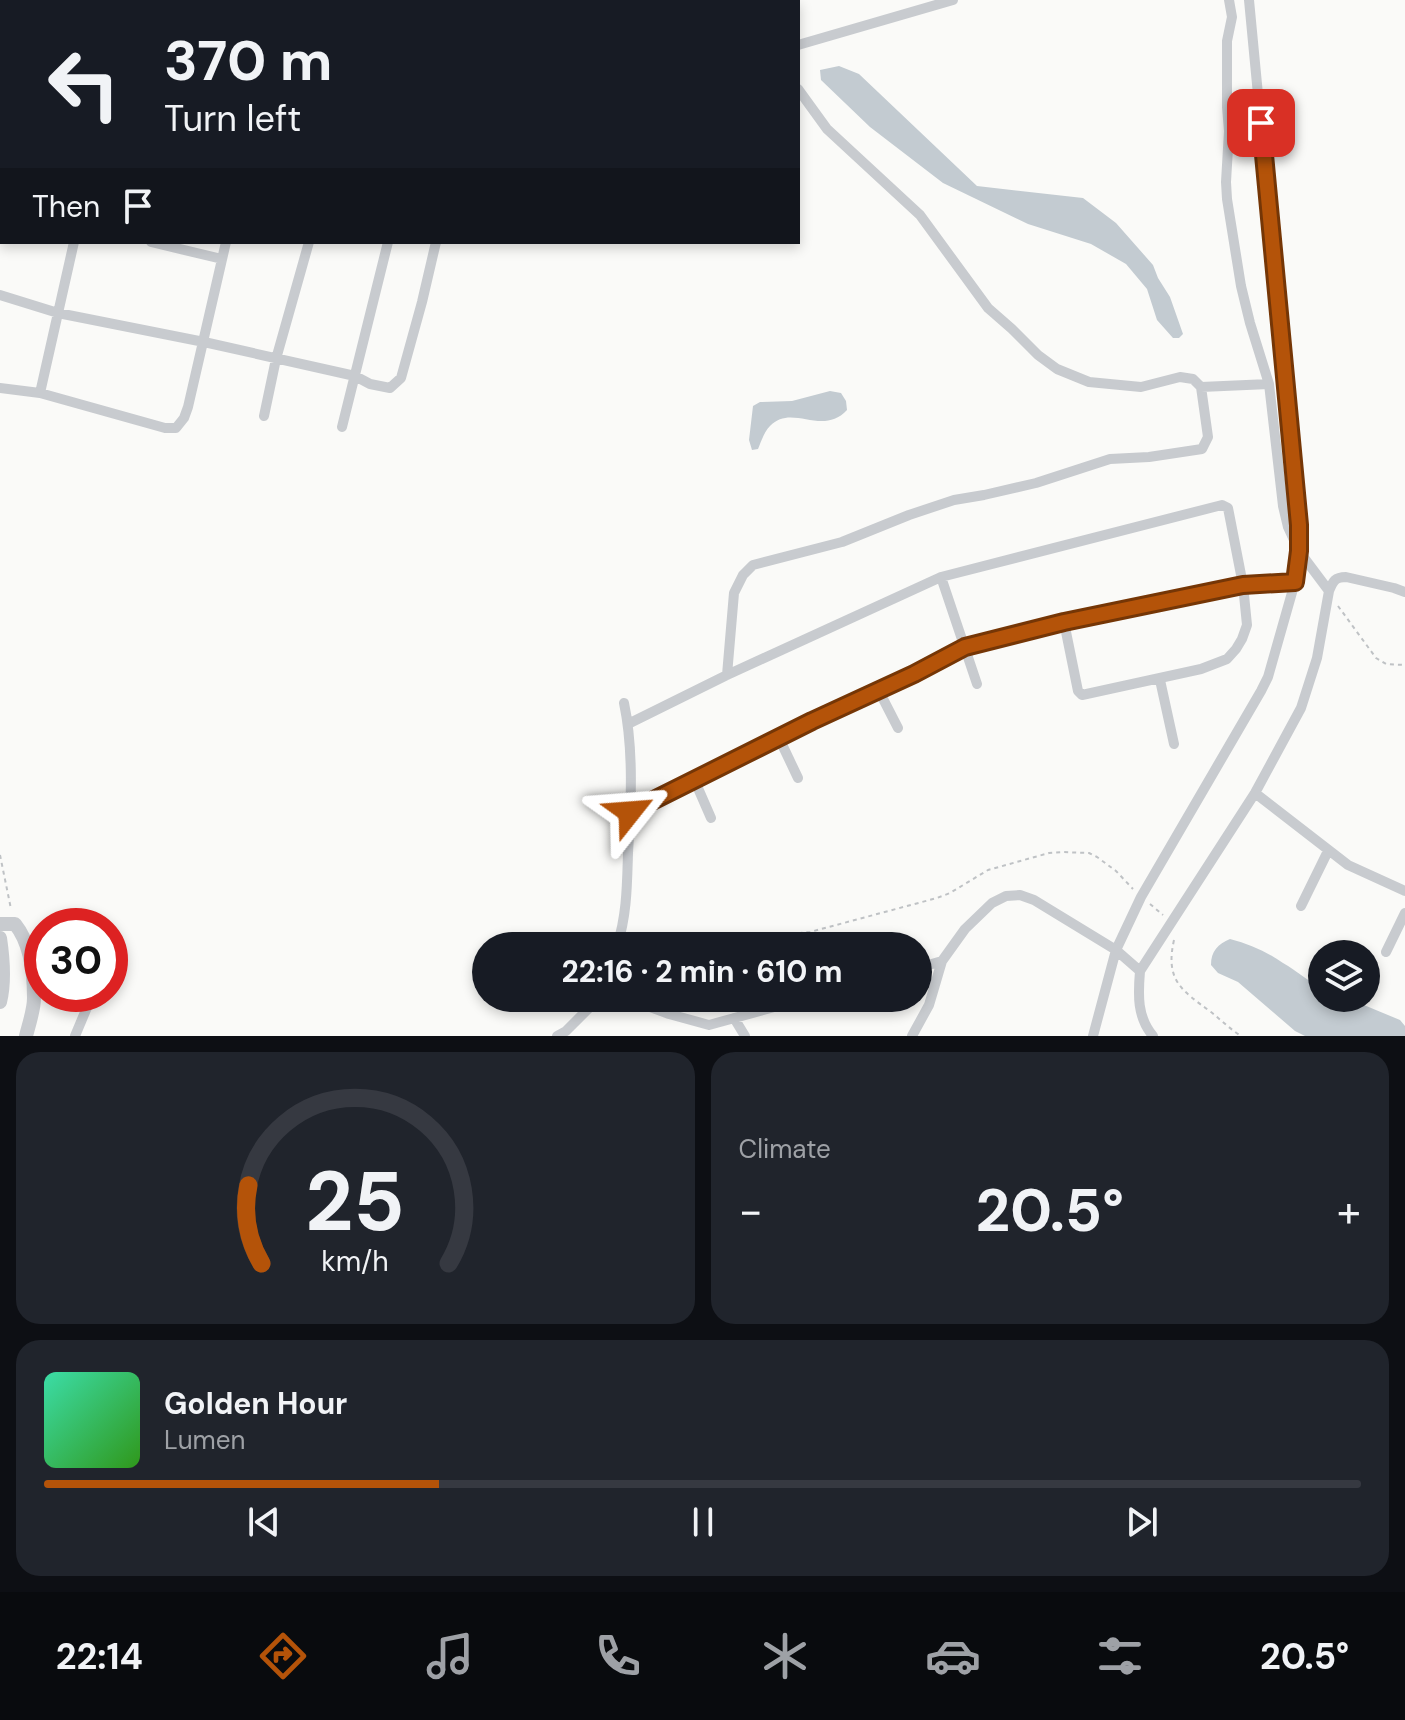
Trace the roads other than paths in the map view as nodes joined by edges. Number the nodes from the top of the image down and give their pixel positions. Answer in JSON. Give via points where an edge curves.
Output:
{"nodes":[{"id":1,"x":953,"y":0,"type":"edge"},
{"id":2,"x":1229,"y":0,"type":"edge"},
{"id":3,"x":1249,"y":0,"type":"edge"},
{"id":4,"x":800,"y":44,"type":"edge"},
{"id":5,"x":800,"y":92,"type":"edge"},
{"id":6,"x":74,"y":244,"type":"edge"},
{"id":7,"x":160,"y":244,"type":"edge"},
{"id":8,"x":226,"y":244,"type":"edge"},
{"id":9,"x":308,"y":244,"type":"edge"},
{"id":10,"x":388,"y":244,"type":"edge"},
{"id":11,"x":436,"y":244,"type":"edge"},
{"id":12,"x":222,"y":259,"type":"junction"},
{"id":13,"x":0,"y":295,"type":"edge"},
{"id":14,"x":58,"y":313,"type":"junction"},
{"id":15,"x":204,"y":342,"type":"junction"},
{"id":16,"x":276,"y":359,"type":"junction"},
{"id":17,"x":355,"y":376,"type":"junction"},
{"id":18,"x":1269,"y":384,"type":"junction"},
{"id":19,"x":1201,"y":387,"type":"junction"},
{"id":20,"x":0,"y":388,"type":"edge"},
{"id":21,"x":40,"y":393,"type":"junction"},
{"id":22,"x":264,"y":416,"type":"dead end"},
{"id":23,"x":342,"y":427,"type":"dead end"},
{"id":24,"x":1299,"y":551,"type":"junction"},
{"id":25,"x":941,"y":577,"type":"junction"},
{"id":26,"x":1295,"y":582,"type":"junction"},
{"id":27,"x":1243,"y":585,"type":"junction"},
{"id":28,"x":1329,"y":591,"type":"junction"},
{"id":29,"x":1405,"y":592,"type":"edge"},
{"id":30,"x":1064,"y":622,"type":"junction"},
{"id":31,"x":965,"y":647,"type":"junction"},
{"id":32,"x":727,"y":675,"type":"junction"},
{"id":33,"x":1160,"y":680,"type":"junction"},
{"id":34,"x":977,"y":684,"type":"dead end"},
{"id":35,"x":879,"y":691,"type":"junction"},
{"id":36,"x":624,"y":703,"type":"dead end"},
{"id":37,"x":628,"y":724,"type":"junction"},
{"id":38,"x":898,"y":728,"type":"dead end"},
{"id":39,"x":779,"y":738,"type":"junction"},
{"id":40,"x":1174,"y":744,"type":"dead end"},
{"id":41,"x":798,"y":778,"type":"dead end"},
{"id":42,"x":694,"y":779,"type":"junction"},
{"id":43,"x":1255,"y":793,"type":"junction"},
{"id":44,"x":630,"y":812,"type":"junction"},
{"id":45,"x":711,"y":818,"type":"dead end"},
{"id":46,"x":1328,"y":851,"type":"junction"},
{"id":47,"x":1405,"y":891,"type":"edge"},
{"id":48,"x":1301,"y":906,"type":"dead end"},
{"id":49,"x":1405,"y":913,"type":"edge"},
{"id":50,"x":7,"y":924,"type":"edge"},
{"id":51,"x":620,"y":932,"type":"edge"},
{"id":52,"x":0,"y":938,"type":"edge"},
{"id":53,"x":1116,"y":950,"type":"junction"},
{"id":54,"x":1386,"y":952,"type":"dead end"},
{"id":55,"x":942,"y":961,"type":"junction"},
{"id":56,"x":932,"y":964,"type":"edge"},
{"id":57,"x":1140,"y":971,"type":"junction"},
{"id":58,"x":0,"y":1002,"type":"edge"},
{"id":59,"x":85,"y":1012,"type":"edge"},
{"id":60,"x":585,"y":1012,"type":"edge"},
{"id":61,"x":664,"y":1012,"type":"edge"},
{"id":62,"x":756,"y":1012,"type":"edge"},
{"id":63,"x":734,"y":1018,"type":"junction"},
{"id":64,"x":26,"y":1036,"type":"edge"},
{"id":65,"x":75,"y":1036,"type":"edge"},
{"id":66,"x":557,"y":1036,"type":"edge"},
{"id":67,"x":745,"y":1036,"type":"edge"},
{"id":68,"x":912,"y":1036,"type":"edge"},
{"id":69,"x":1093,"y":1036,"type":"edge"},
{"id":70,"x":1153,"y":1036,"type":"edge"}],
"edges":[{"from":1,"to":4,"type":"street"},
{"from":2,"to":18,"type":"street","via":[[1227,199],[1241,286]]},
{"from":3,"to":24,"type":"street"},
{"from":5,"to":19,"type":"street","via":[[827,129],[920,215],[988,308],[1057,369],[1089,382],[1141,387],[1180,377]]},
{"from":6,"to":14,"type":"street"},
{"from":7,"to":12,"type":"street"},
{"from":8,"to":12,"type":"street"},
{"from":9,"to":16,"type":"street"},
{"from":10,"to":17,"type":"street"},
{"from":11,"to":17,"type":"street","via":[[401,378],[390,388]]},
{"from":12,"to":15,"type":"street"},
{"from":13,"to":14,"type":"street"},
{"from":14,"to":15,"type":"street"},
{"from":14,"to":21,"type":"street"},
{"from":15,"to":16,"type":"street"},
{"from":15,"to":21,"type":"street","via":[[188,407],[176,428]]},
{"from":16,"to":17,"type":"street"},
{"from":16,"to":22,"type":"street"},
{"from":17,"to":23,"type":"street"},
{"from":18,"to":19,"type":"street"},
{"from":18,"to":24,"type":"street","via":[[1283,506]]},
{"from":19,"to":32,"type":"street","via":[[1208,437],[1202,449],[1110,459],[1036,483],[954,500],[842,542],[753,565],[734,593]]},
{"from":20,"to":21,"type":"street"},
{"from":24,"to":26,"type":"street"},
{"from":24,"to":28,"type":"street"},
{"from":25,"to":27,"type":"street","via":[[1222,505],[1228,508]]},
{"from":25,"to":31,"type":"street"},
{"from":25,"to":32,"type":"street"},
{"from":26,"to":27,"type":"street"},
{"from":26,"to":53,"type":"street","via":[[1268,677]]},
{"from":27,"to":30,"type":"street"},
{"from":27,"to":33,"type":"street","via":[[1247,625],[1236,649],[1215,665]]},
{"from":28,"to":29,"type":"street","via":[[1333,581],[1346,577]]},
{"from":28,"to":43,"type":"street","via":[[1301,708]]},
{"from":30,"to":31,"type":"street"},
{"from":30,"to":33,"type":"street","via":[[1080,694]]},
{"from":31,"to":34,"type":"street"},
{"from":31,"to":35,"type":"street"},
{"from":32,"to":37,"type":"street"},
{"from":33,"to":40,"type":"street"},
{"from":35,"to":38,"type":"street"},
{"from":35,"to":39,"type":"street"},
{"from":36,"to":37,"type":"street"},
{"from":37,"to":44,"type":"street"},
{"from":39,"to":41,"type":"street"},
{"from":39,"to":42,"type":"street"},
{"from":42,"to":44,"type":"street"},
{"from":42,"to":45,"type":"street"},
{"from":43,"to":46,"type":"street"},
{"from":43,"to":57,"type":"street"},
{"from":44,"to":51,"type":"street"},
{"from":46,"to":47,"type":"street"},
{"from":46,"to":48,"type":"street"},
{"from":49,"to":54,"type":"street"},
{"from":50,"to":64,"type":"street","via":[[24,938],[30,953],[34,1001]]},
{"from":52,"to":58,"type":"street"},
{"from":53,"to":55,"type":"street","via":[[1020,895],[992,903]]},
{"from":53,"to":57,"type":"street"},
{"from":53,"to":69,"type":"street"},
{"from":55,"to":56,"type":"street"},
{"from":55,"to":68,"type":"street","via":[[929,1005]]},
{"from":57,"to":70,"type":"street","via":[[1142,1022]]},
{"from":59,"to":65,"type":"street"},
{"from":60,"to":66,"type":"street"},
{"from":61,"to":63,"type":"street","via":[[709,1025]]},
{"from":62,"to":63,"type":"street"},
{"from":63,"to":67,"type":"street"}]}
